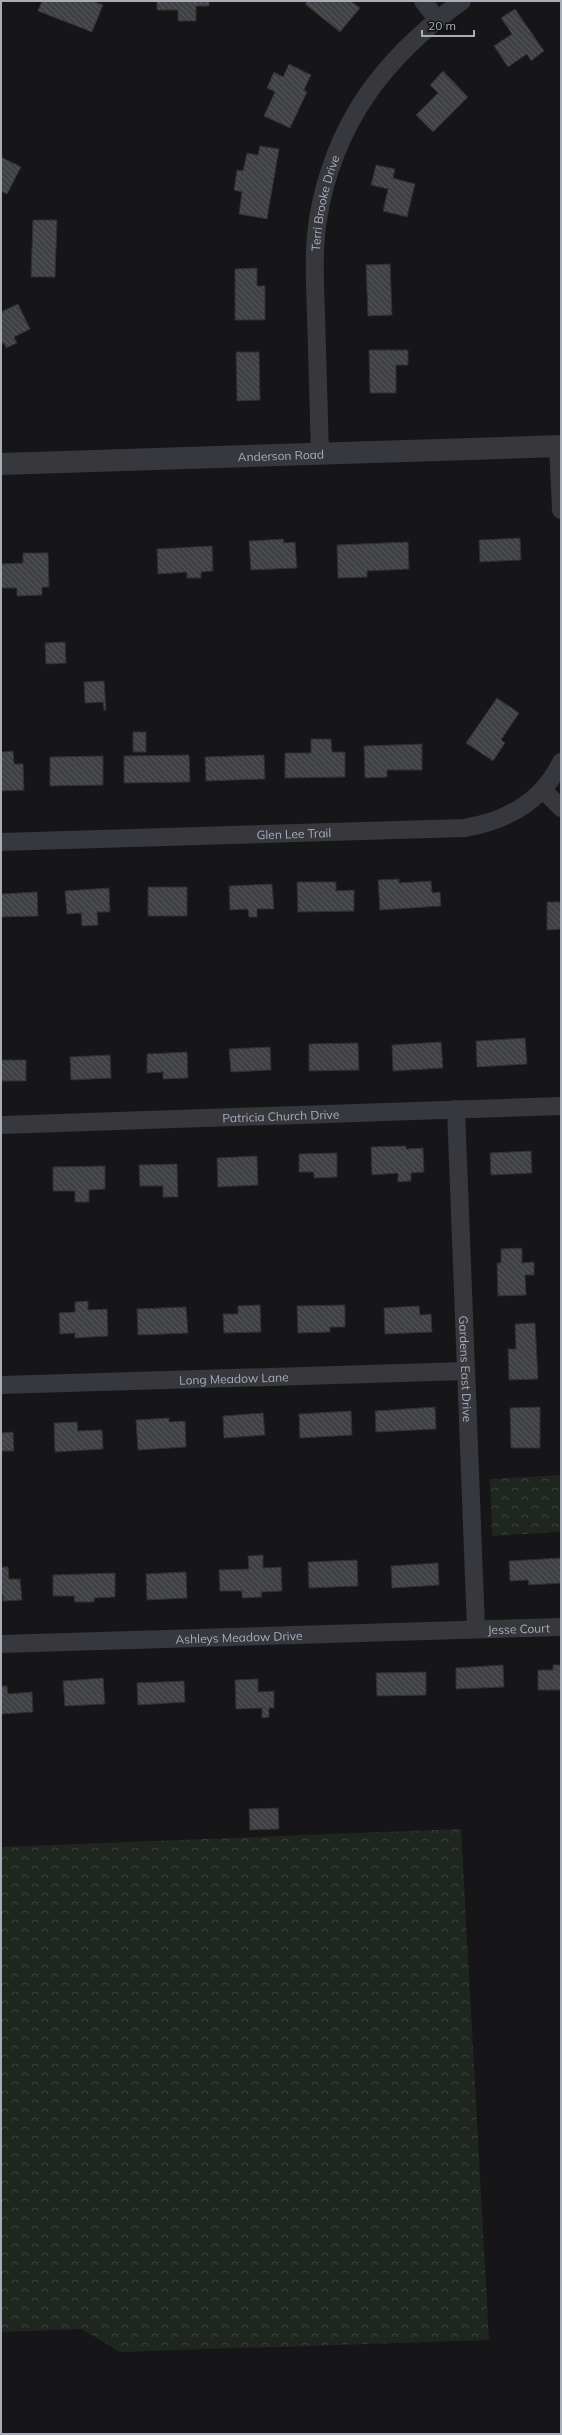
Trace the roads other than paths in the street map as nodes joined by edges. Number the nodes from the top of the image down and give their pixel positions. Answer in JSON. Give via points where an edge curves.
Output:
{"nodes":[{"id":1,"x":423,"y":1,"type":"edge"},
{"id":2,"x":462,"y":1,"type":"edge"},
{"id":3,"x":437,"y":20,"type":"junction"},
{"id":4,"x":560,"y":446,"type":"edge"},
{"id":5,"x":320,"y":454,"type":"junction"},
{"id":6,"x":1,"y":464,"type":"edge"},
{"id":7,"x":561,"y":510,"type":"edge"},
{"id":8,"x":561,"y":762,"type":"edge"},
{"id":9,"x":543,"y":790,"type":"junction"},
{"id":10,"x":561,"y":808,"type":"edge"},
{"id":11,"x":1,"y":842,"type":"edge"},
{"id":12,"x":561,"y":1106,"type":"edge"},
{"id":13,"x":456,"y":1109,"type":"junction"},
{"id":14,"x":1,"y":1125,"type":"edge"},
{"id":15,"x":466,"y":1371,"type":"junction"},
{"id":16,"x":1,"y":1385,"type":"edge"},
{"id":17,"x":561,"y":1627,"type":"edge"},
{"id":18,"x":476,"y":1629,"type":"junction"},
{"id":19,"x":1,"y":1644,"type":"edge"}],
"edges":[{"from":1,"to":3,"type":"street"},
{"from":2,"to":3,"type":"street","name":"Terri Brooke Drive"},
{"from":3,"to":5,"type":"street","name":"Terri Brooke Drive","via":[[391,62],[369,90],[351,119],[336,151],[325,186],[318,220],[315,255]]},
{"from":4,"to":5,"type":"street","name":"Anderson Road"},
{"from":4,"to":7,"type":"street"},
{"from":5,"to":6,"type":"street","name":"Anderson Road"},
{"from":8,"to":9,"type":"street","name":"Glen Lee Trail"},
{"from":9,"to":10,"type":"street"},
{"from":9,"to":11,"type":"street","name":"Glen Lee Trail","via":[[525,806],[506,816],[486,824],[464,828]]},
{"from":12,"to":13,"type":"street","name":"Patricia Church Drive"},
{"from":13,"to":14,"type":"street","name":"Patricia Church Drive"},
{"from":13,"to":15,"type":"street","name":"Gardens East Drive"},
{"from":15,"to":16,"type":"street","name":"Long Meadow Lane"},
{"from":15,"to":18,"type":"street","name":"Gardens East Drive"},
{"from":17,"to":18,"type":"street","name":"Jesse Court"},
{"from":18,"to":19,"type":"street","name":"Ashleys Meadow Drive"}]}
